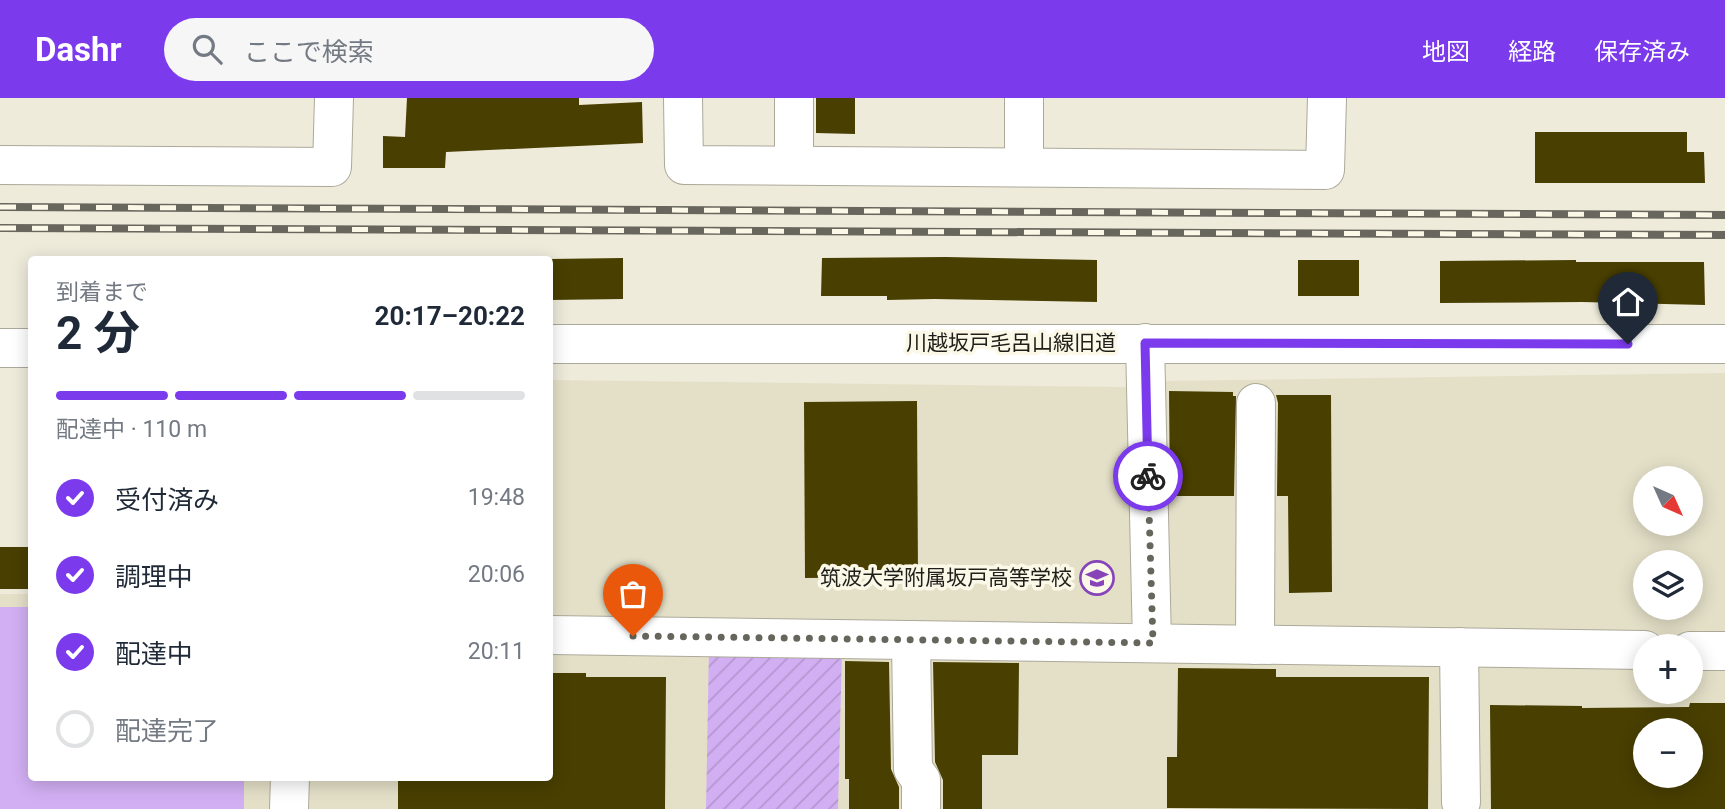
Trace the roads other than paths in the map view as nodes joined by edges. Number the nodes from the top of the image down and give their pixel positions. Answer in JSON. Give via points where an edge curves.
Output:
{"nodes":[{"id":1,"x":334,"y":98,"type":"edge"},
{"id":2,"x":683,"y":98,"type":"edge"},
{"id":3,"x":794,"y":98,"type":"edge"},
{"id":4,"x":1024,"y":98,"type":"edge"},
{"id":5,"x":1327,"y":98,"type":"edge"},
{"id":6,"x":0,"y":165,"type":"edge"},
{"id":7,"x":794,"y":165,"type":"junction"},
{"id":8,"x":1024,"y":167,"type":"junction"},
{"id":9,"x":1145,"y":343,"type":"junction"},
{"id":10,"x":553,"y":344,"type":"edge"},
{"id":11,"x":1725,"y":344,"type":"edge"},
{"id":12,"x":0,"y":348,"type":"edge"},
{"id":13,"x":28,"y":348,"type":"edge"},
{"id":14,"x":1256,"y":403,"type":"dead end"},
{"id":15,"x":553,"y":635,"type":"edge"},
{"id":16,"x":911,"y":640,"type":"junction"},
{"id":17,"x":1153,"y":643,"type":"junction"},
{"id":18,"x":1255,"y":645,"type":"junction"},
{"id":19,"x":1459,"y":647,"type":"junction"},
{"id":20,"x":1633,"y":650,"type":"edge"},
{"id":21,"x":1703,"y":650,"type":"edge"},
{"id":22,"x":1725,"y":651,"type":"edge"},
{"id":23,"x":290,"y":781,"type":"edge"},
{"id":24,"x":1461,"y":802,"type":"dead end"},
{"id":25,"x":289,"y":809,"type":"edge"},
{"id":26,"x":921,"y":809,"type":"edge"}],
"edges":[{"from":1,"to":6,"type":"street","via":[[331,167]]},
{"from":2,"to":7,"type":"street","via":[[684,164]]},
{"from":3,"to":7,"type":"street"},
{"from":4,"to":8,"type":"street"},
{"from":5,"to":8,"type":"street","via":[[1325,170]]},
{"from":7,"to":8,"type":"street"},
{"from":9,"to":10,"type":"street","name":"川越坂戸毛呂山線旧道"},
{"from":9,"to":11,"type":"street","name":"川越坂戸毛呂山線旧道"},
{"from":9,"to":17,"type":"street"},
{"from":12,"to":13,"type":"street"},
{"from":14,"to":18,"type":"street"},
{"from":15,"to":16,"type":"street"},
{"from":16,"to":17,"type":"street"},
{"from":16,"to":26,"type":"street","via":[[913,769],[921,780]]},
{"from":17,"to":18,"type":"street"},
{"from":18,"to":19,"type":"street"},
{"from":19,"to":20,"type":"street"},
{"from":19,"to":24,"type":"street"},
{"from":21,"to":22,"type":"street"},
{"from":23,"to":25,"type":"street"}]}
